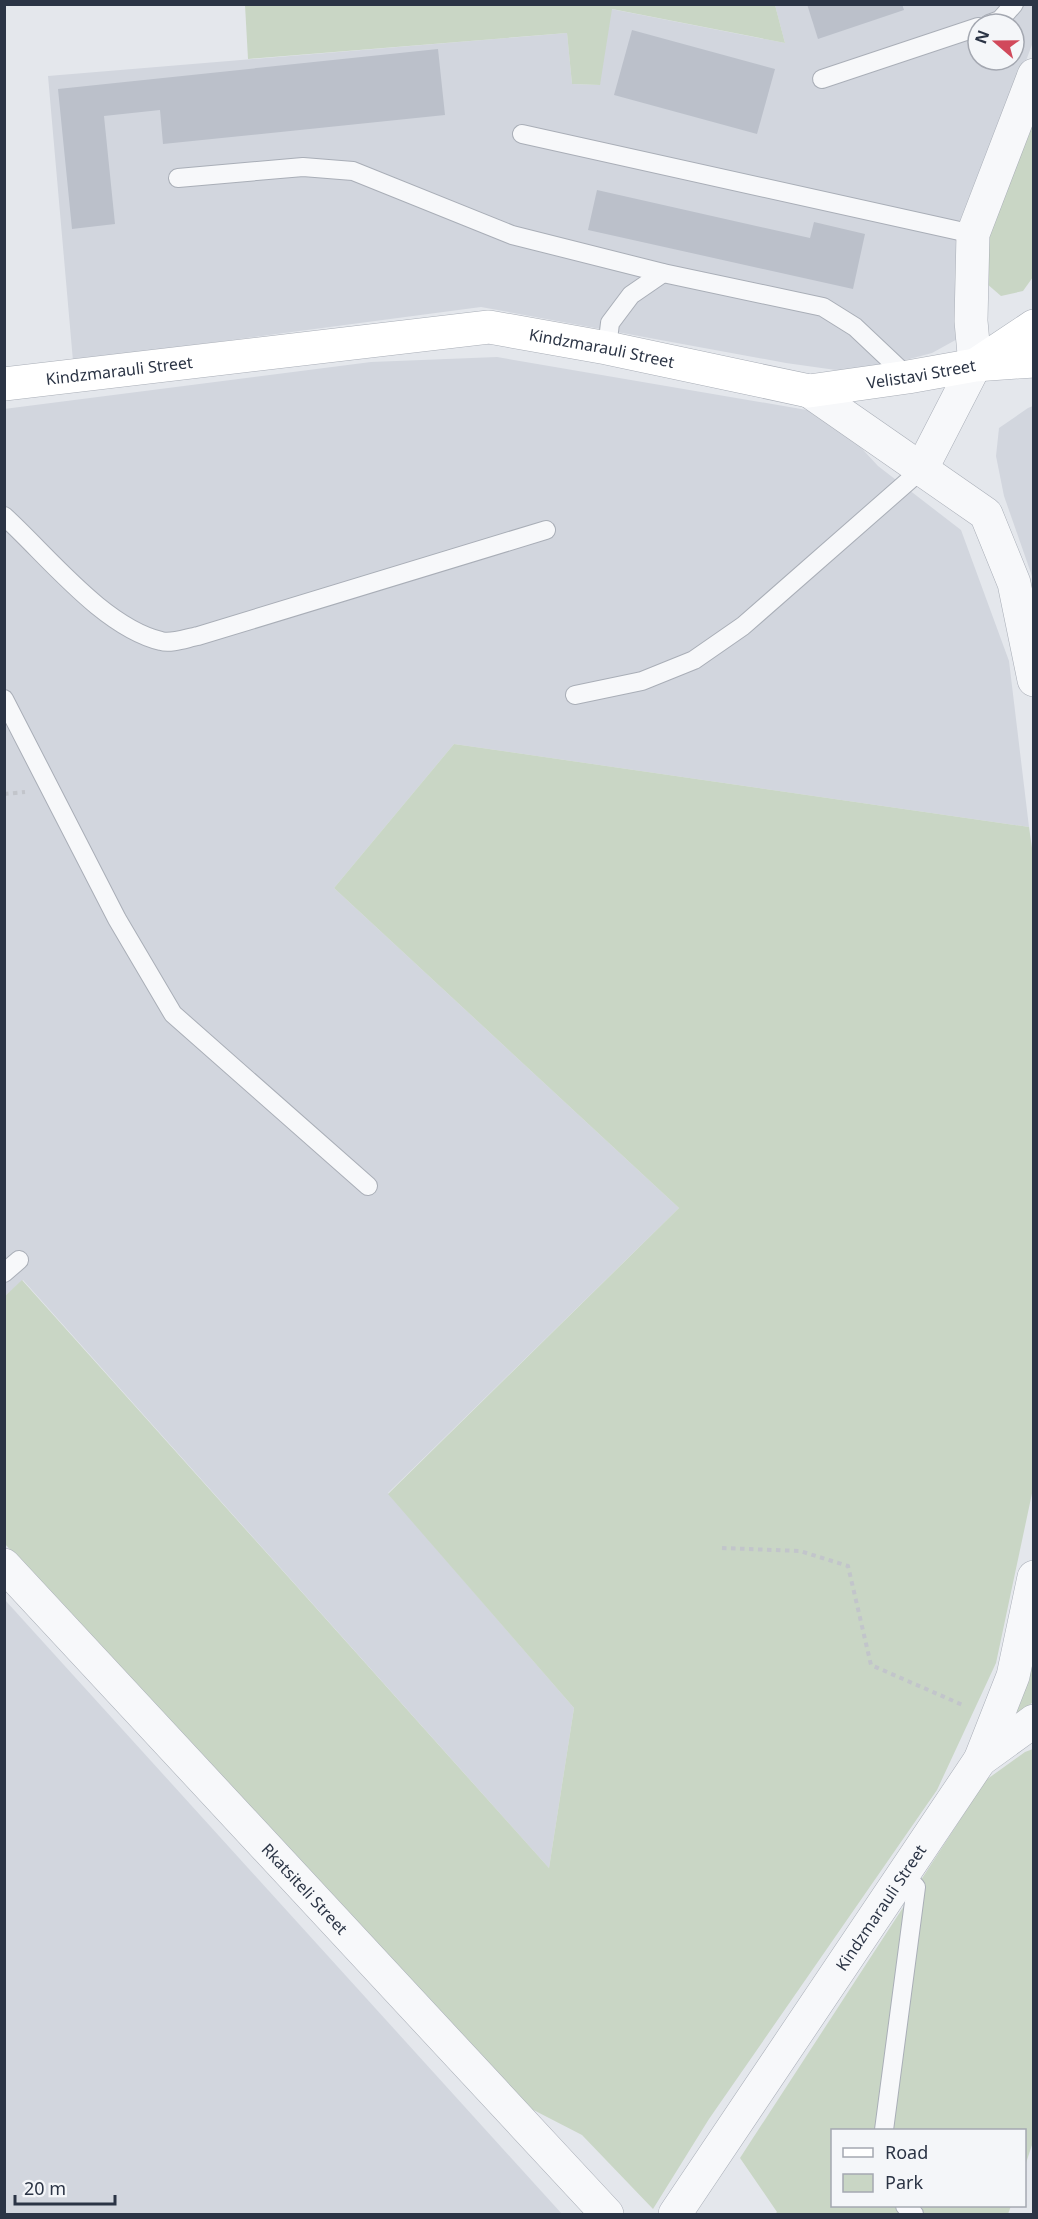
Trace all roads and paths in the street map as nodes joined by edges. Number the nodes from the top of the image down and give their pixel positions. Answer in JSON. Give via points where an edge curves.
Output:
{"nodes":[{"id":1,"x":966,"y":31,"type":"edge"},
{"id":2,"x":1034,"y":75,"type":"edge"},
{"id":3,"x":822,"y":79,"type":"dead end"},
{"id":4,"x":522,"y":134,"type":"dead end"},
{"id":5,"x":178,"y":178,"type":"dead end"},
{"id":6,"x":973,"y":234,"type":"junction"},
{"id":7,"x":663,"y":273,"type":"junction"},
{"id":8,"x":1034,"y":326,"type":"edge"},
{"id":9,"x":607,"y":348,"type":"junction"},
{"id":10,"x":1034,"y":362,"type":"edge"},
{"id":11,"x":975,"y":365,"type":"junction"},
{"id":12,"x":908,"y":377,"type":"junction"},
{"id":13,"x":4,"y":384,"type":"edge"},
{"id":14,"x":809,"y":391,"type":"junction"},
{"id":15,"x":921,"y":470,"type":"junction"},
{"id":16,"x":4,"y":516,"type":"edge"},
{"id":17,"x":546,"y":530,"type":"dead end"},
{"id":18,"x":1034,"y":680,"type":"edge"},
{"id":19,"x":574,"y":695,"type":"dead end"},
{"id":20,"x":4,"y":699,"type":"edge"},
{"id":21,"x":368,"y":1186,"type":"dead end"},
{"id":22,"x":20,"y":1260,"type":"dead end"},
{"id":23,"x":4,"y":1273,"type":"edge"},
{"id":24,"x":722,"y":1548,"type":"dead end"},
{"id":25,"x":4,"y":1565,"type":"edge"},
{"id":26,"x":1034,"y":1577,"type":"edge"},
{"id":27,"x":996,"y":1720,"type":"junction"},
{"id":28,"x":1034,"y":1721,"type":"edge"},
{"id":29,"x":980,"y":1760,"type":"junction"},
{"id":30,"x":903,"y":1873,"type":"junction"},
{"id":31,"x":884,"y":2129,"type":"edge"},
{"id":32,"x":607,"y":2214,"type":"edge"},
{"id":33,"x":675,"y":2214,"type":"edge"}],
"edges":[{"from":1,"to":3,"type":"lane"},
{"from":2,"to":6,"type":"street"},
{"from":4,"to":6,"type":"lane"},
{"from":5,"to":7,"type":"lane","via":[[303,167],[353,171],[512,235]]},
{"from":6,"to":11,"type":"street","via":[[971,321]]},
{"from":7,"to":9,"type":"lane","via":[[631,296],[610,323]]},
{"from":7,"to":12,"type":"lane","via":[[823,308],[855,327]]},
{"from":8,"to":11,"type":"main road"},
{"from":9,"to":13,"type":"main road","name":"Kindzmarauli Street","via":[[489,327]]},
{"from":9,"to":14,"type":"main road","name":"Kindzmarauli Street"},
{"from":10,"to":11,"type":"main road","name":"Velistavi Street"},
{"from":11,"to":12,"type":"main road","name":"Velistavi Street"},
{"from":11,"to":15,"type":"street"},
{"from":12,"to":14,"type":"main road","name":"Velistavi Street"},
{"from":14,"to":15,"type":"street","name":"Kindzmarauli Street"},
{"from":15,"to":18,"type":"street","name":"Kindzmarauli Street","via":[[986,513],[1014,583]]},
{"from":15,"to":19,"type":"lane","via":[[742,626],[694,660],[642,681]]},
{"from":16,"to":17,"type":"lane","via":[[101,610],[163,642],[198,636]]},
{"from":20,"to":21,"type":"lane","via":[[117,919],[173,1014]]},
{"from":22,"to":23,"type":"lane"},
{"from":24,"to":27,"type":"path","via":[[800,1551],[848,1566],[871,1665]]},
{"from":25,"to":32,"type":"street","name":"Rkatsiteli Street"},
{"from":26,"to":27,"type":"street","name":"Kindzmarauli Street","via":[[1013,1676]]},
{"from":27,"to":29,"type":"street","name":"Kindzmarauli Street"},
{"from":28,"to":29,"type":"street"},
{"from":29,"to":30,"type":"street","name":"Kindzmarauli Street"},
{"from":30,"to":31,"type":"lane","via":[[916,1887]]},
{"from":30,"to":33,"type":"street","name":"Kindzmarauli Street"}]}
